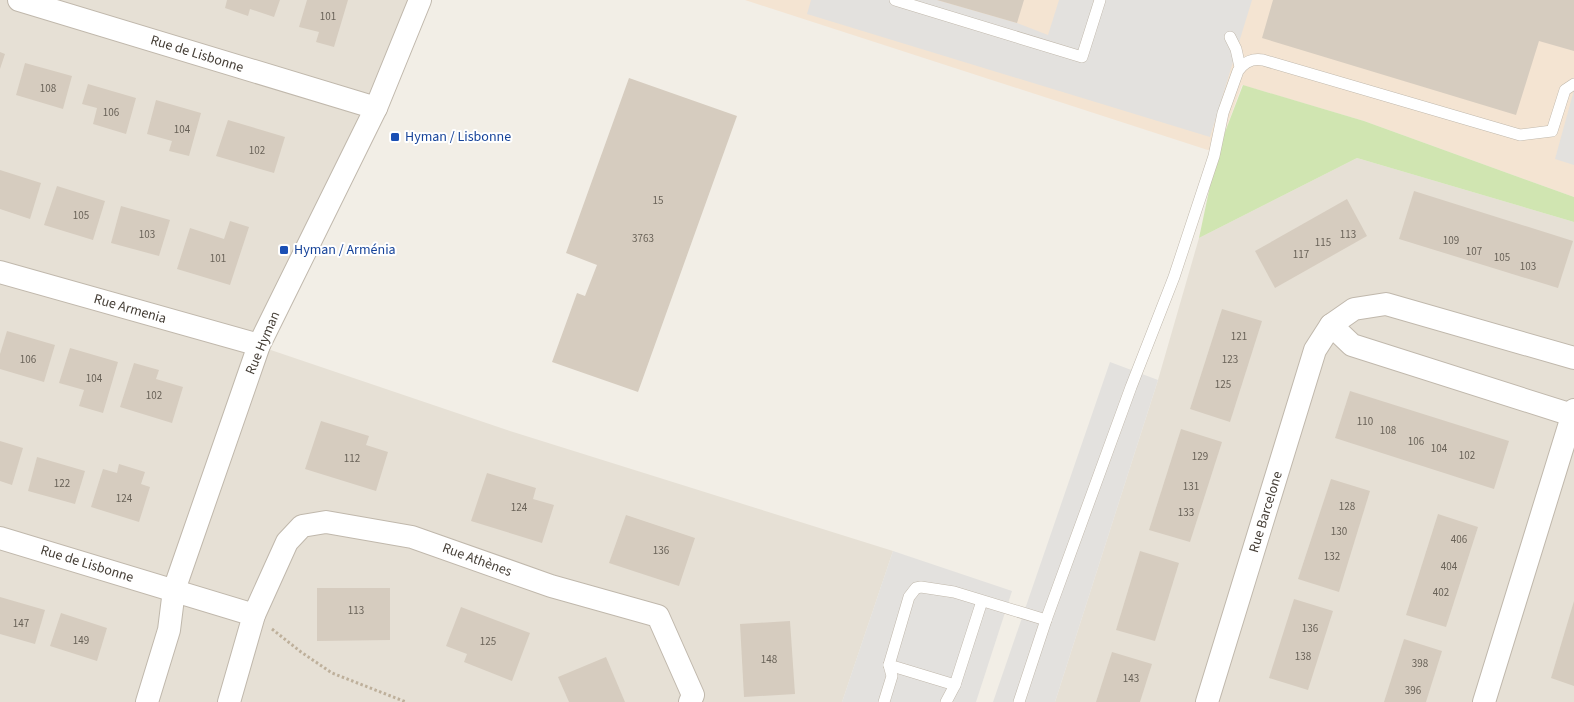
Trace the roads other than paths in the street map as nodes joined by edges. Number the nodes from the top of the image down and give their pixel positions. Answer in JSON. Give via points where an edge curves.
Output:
{"nodes":[{"id":1,"x":19,"y":0,"type":"edge"},
{"id":2,"x":420,"y":0,"type":"edge"},
{"id":3,"x":895,"y":0,"type":"edge"},
{"id":4,"x":1100,"y":0,"type":"edge"},
{"id":5,"x":1230,"y":37,"type":"dead end"},
{"id":6,"x":1240,"y":67,"type":"junction"},
{"id":7,"x":1574,"y":84,"type":"edge"},
{"id":8,"x":376,"y":108,"type":"junction"},
{"id":9,"x":0,"y":272,"type":"edge"},
{"id":10,"x":1331,"y":324,"type":"junction"},
{"id":11,"x":259,"y":346,"type":"junction"},
{"id":12,"x":1574,"y":358,"type":"edge"},
{"id":13,"x":1573,"y":412,"type":"edge"},
{"id":14,"x":0,"y":538,"type":"edge"},
{"id":15,"x":174,"y":590,"type":"junction"},
{"id":16,"x":982,"y":601,"type":"junction"},
{"id":17,"x":254,"y":614,"type":"junction"},
{"id":18,"x":1046,"y":620,"type":"junction"},
{"id":19,"x":889,"y":665,"type":"junction"},
{"id":20,"x":955,"y":685,"type":"junction"},
{"id":21,"x":147,"y":702,"type":"edge"},
{"id":22,"x":229,"y":702,"type":"edge"},
{"id":23,"x":690,"y":702,"type":"edge"},
{"id":24,"x":884,"y":702,"type":"edge"},
{"id":25,"x":946,"y":702,"type":"edge"},
{"id":26,"x":1019,"y":702,"type":"edge"},
{"id":27,"x":1207,"y":702,"type":"edge"},
{"id":28,"x":1484,"y":702,"type":"edge"}],
"edges":[{"from":1,"to":8,"type":"street","name":"Rue de Lisbonne"},
{"from":2,"to":8,"type":"street","name":"Rue Hyman"},
{"from":3,"to":4,"type":"lane","via":[[1082,57]]},
{"from":5,"to":6,"type":"lane"},
{"from":6,"to":7,"type":"lane","via":[[1253,60],[1263,60],[1520,135],[1552,131],[1565,90]]},
{"from":6,"to":18,"type":"lane","via":[[1174,277],[1130,387]]},
{"from":8,"to":11,"type":"street","name":"Rue Hyman"},
{"from":9,"to":11,"type":"street","name":"Rue Armenia"},
{"from":10,"to":12,"type":"street","name":"Rue Barcelone","via":[[1354,310],[1386,304]]},
{"from":10,"to":13,"type":"street","via":[[1352,345]]},
{"from":10,"to":27,"type":"street","name":"Rue Barcelone","via":[[1316,350]]},
{"from":11,"to":15,"type":"street","name":"Rue Hyman"},
{"from":13,"to":28,"type":"street"},
{"from":14,"to":15,"type":"street","name":"Rue de Lisbonne"},
{"from":15,"to":17,"type":"street"},
{"from":15,"to":21,"type":"street","name":"Rue Hyman","via":[[169,630]]},
{"from":16,"to":18,"type":"lane"},
{"from":16,"to":19,"type":"lane","via":[[927,586],[916,588],[909,597]]},
{"from":16,"to":20,"type":"lane"},
{"from":17,"to":22,"type":"street","name":"Rue Athènes"},
{"from":17,"to":23,"type":"street","name":"Rue Athènes","via":[[287,542],[302,526],[326,522],[412,537],[551,586],[658,616],[692,695]]},
{"from":18,"to":26,"type":"lane"},
{"from":19,"to":20,"type":"lane"},
{"from":19,"to":24,"type":"lane","via":[[892,676]]},
{"from":20,"to":25,"type":"lane"}]}
